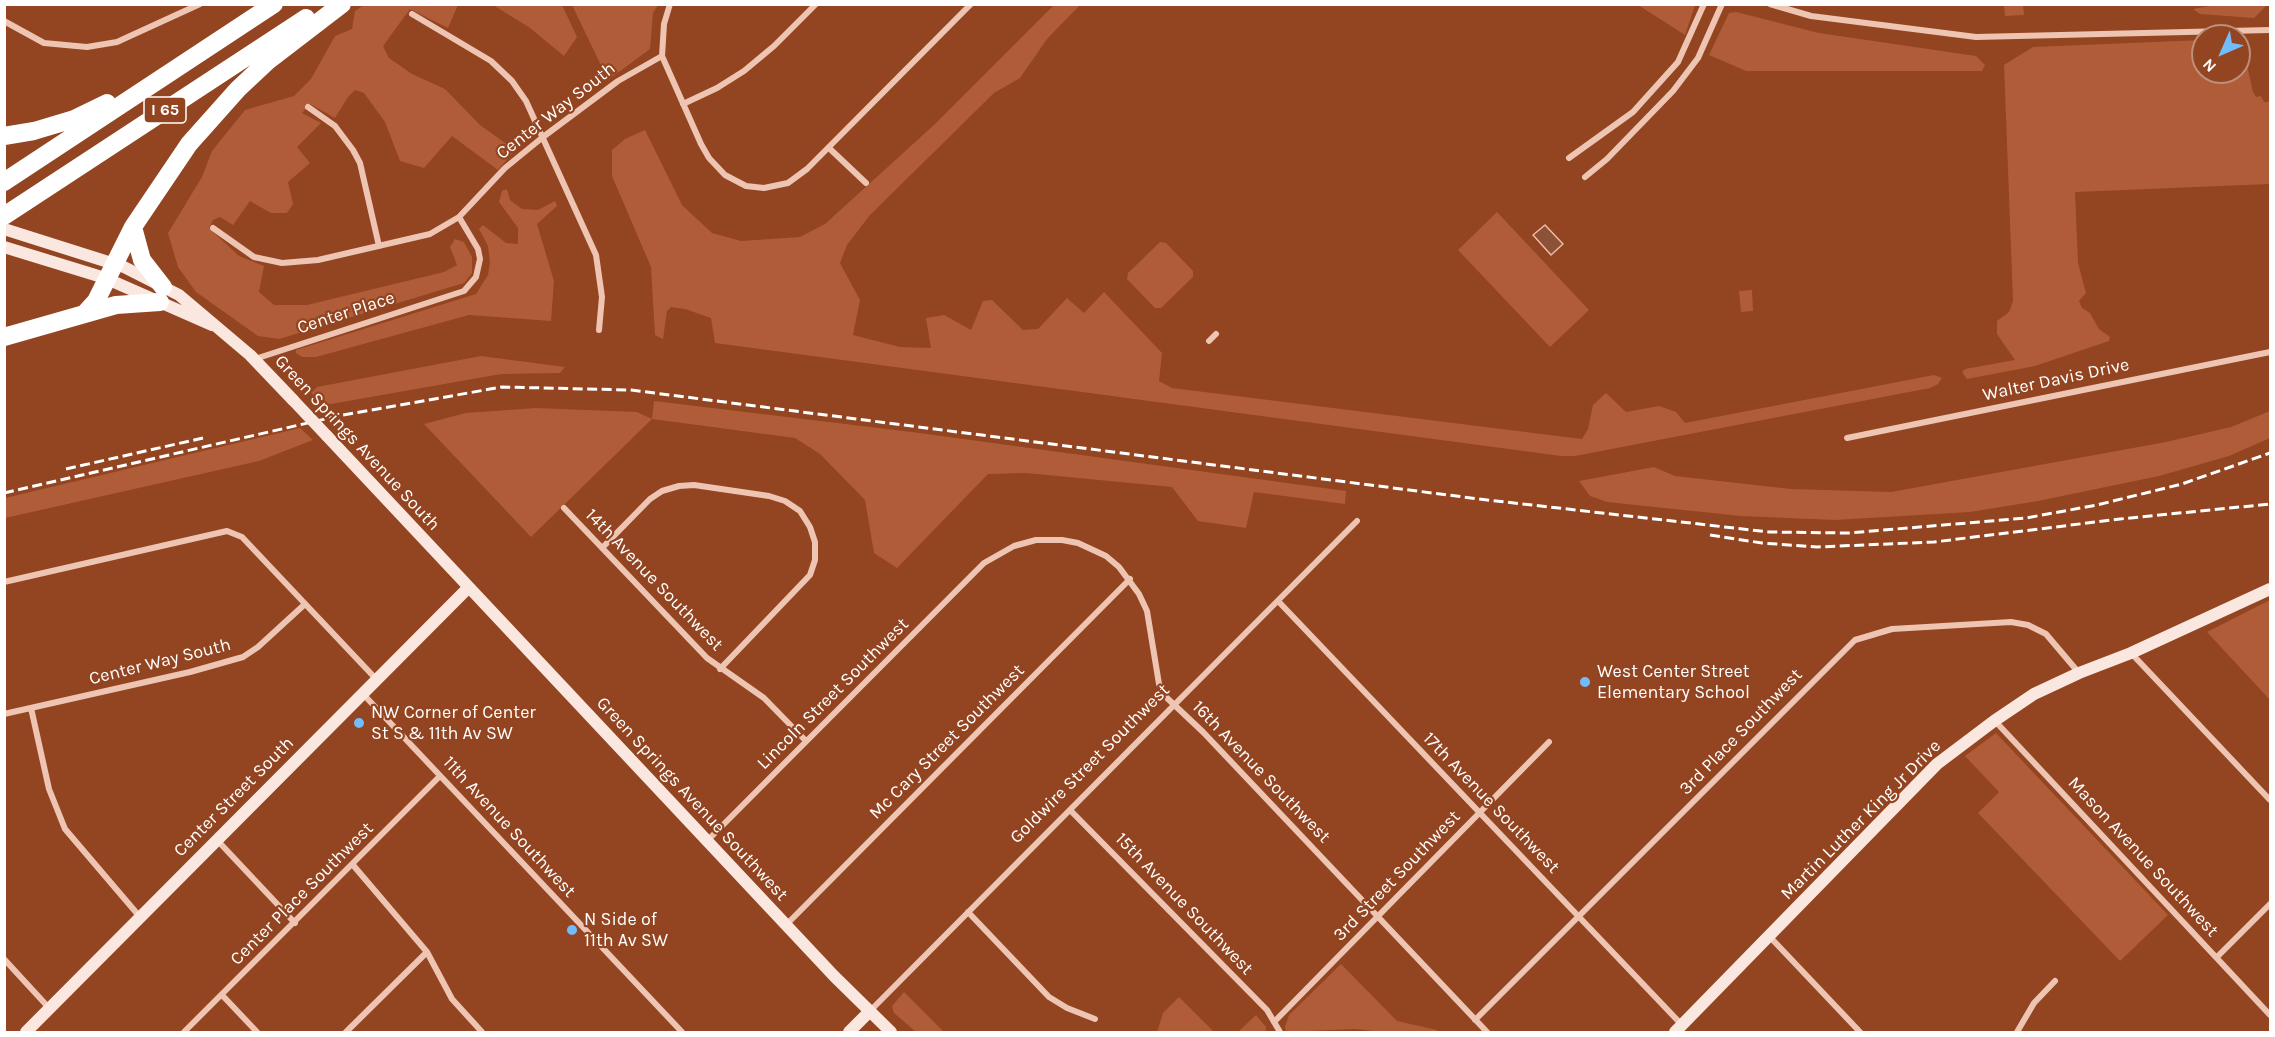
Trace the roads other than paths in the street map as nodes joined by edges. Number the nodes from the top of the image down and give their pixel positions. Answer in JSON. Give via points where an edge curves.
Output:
{"nodes":[{"id":1,"x":200,"y":4,"type":"edge"},
{"id":2,"x":274,"y":4,"type":"edge"},
{"id":3,"x":326,"y":4,"type":"edge"},
{"id":4,"x":342,"y":4,"type":"edge"},
{"id":5,"x":670,"y":4,"type":"edge"},
{"id":6,"x":816,"y":4,"type":"edge"},
{"id":7,"x":971,"y":4,"type":"edge"},
{"id":8,"x":1704,"y":4,"type":"edge"},
{"id":9,"x":1722,"y":4,"type":"edge"},
{"id":10,"x":1770,"y":4,"type":"edge"},
{"id":11,"x":412,"y":14,"type":"dead end"},
{"id":12,"x":4,"y":21,"type":"edge"},
{"id":13,"x":2271,"y":30,"type":"edge"},
{"id":14,"x":662,"y":56,"type":"junction"},
{"id":15,"x":170,"y":72,"type":"junction"},
{"id":16,"x":683,"y":104,"type":"junction"},
{"id":17,"x":308,"y":107,"type":"dead end"},
{"id":18,"x":4,"y":136,"type":"edge"},
{"id":19,"x":543,"y":137,"type":"junction"},
{"id":20,"x":829,"y":148,"type":"junction"},
{"id":21,"x":1569,"y":158,"type":"dead end"},
{"id":22,"x":1585,"y":177,"type":"dead end"},
{"id":23,"x":4,"y":182,"type":"edge"},
{"id":24,"x":866,"y":183,"type":"dead end"},
{"id":25,"x":4,"y":216,"type":"edge"},
{"id":26,"x":459,"y":217,"type":"junction"},
{"id":27,"x":133,"y":227,"type":"junction"},
{"id":28,"x":213,"y":228,"type":"dead end"},
{"id":29,"x":4,"y":229,"type":"edge"},
{"id":30,"x":379,"y":246,"type":"junction"},
{"id":31,"x":4,"y":247,"type":"edge"},
{"id":32,"x":109,"y":271,"type":"junction"},
{"id":33,"x":162,"y":294,"type":"junction"},
{"id":34,"x":86,"y":313,"type":"junction"},
{"id":35,"x":599,"y":330,"type":"dead end"},
{"id":36,"x":1216,"y":334,"type":"dead end"},
{"id":37,"x":4,"y":337,"type":"edge"},
{"id":38,"x":1209,"y":341,"type":"dead end"},
{"id":39,"x":2271,"y":352,"type":"edge"},
{"id":40,"x":255,"y":359,"type":"junction"},
{"id":41,"x":1847,"y":438,"type":"dead end"},
{"id":42,"x":564,"y":508,"type":"dead end"},
{"id":43,"x":1357,"y":521,"type":"dead end"},
{"id":44,"x":602,"y":548,"type":"junction"},
{"id":45,"x":978,"y":568,"type":"joint"},
{"id":46,"x":1130,"y":579,"type":"junction"},
{"id":47,"x":4,"y":582,"type":"edge"},
{"id":48,"x":468,"y":588,"type":"junction"},
{"id":49,"x":2271,"y":589,"type":"edge"},
{"id":50,"x":1278,"y":601,"type":"junction"},
{"id":51,"x":305,"y":604,"type":"junction"},
{"id":52,"x":2130,"y":653,"type":"junction"},
{"id":53,"x":720,"y":669,"type":"junction"},
{"id":54,"x":2079,"y":672,"type":"junction"},
{"id":55,"x":377,"y":680,"type":"junction"},
{"id":56,"x":363,"y":694,"type":"junction"},
{"id":57,"x":1175,"y":705,"type":"junction"},
{"id":58,"x":31,"y":708,"type":"junction"},
{"id":59,"x":4,"y":714,"type":"edge"},
{"id":60,"x":1994,"y":721,"type":"junction"},
{"id":61,"x":806,"y":741,"type":"junction"},
{"id":62,"x":1549,"y":742,"type":"dead end"},
{"id":63,"x":440,"y":777,"type":"junction"},
{"id":64,"x":2271,"y":800,"type":"edge"},
{"id":65,"x":1070,"y":810,"type":"junction"},
{"id":66,"x":1480,"y":813,"type":"junction"},
{"id":67,"x":217,"y":840,"type":"junction"},
{"id":68,"x":708,"y":840,"type":"junction"},
{"id":69,"x":352,"y":865,"type":"junction"},
{"id":70,"x":2271,"y":904,"type":"edge"},
{"id":71,"x":968,"y":912,"type":"junction"},
{"id":72,"x":1378,"y":916,"type":"junction"},
{"id":73,"x":140,"y":917,"type":"junction"},
{"id":74,"x":1579,"y":918,"type":"junction"},
{"id":75,"x":295,"y":923,"type":"junction"},
{"id":76,"x":786,"y":925,"type":"junction"},
{"id":77,"x":1770,"y":937,"type":"junction"},
{"id":78,"x":427,"y":952,"type":"junction"},
{"id":79,"x":2217,"y":957,"type":"junction"},
{"id":80,"x":4,"y":959,"type":"edge"},
{"id":81,"x":2055,"y":981,"type":"dead end"},
{"id":82,"x":222,"y":995,"type":"junction"},
{"id":83,"x":50,"y":1009,"type":"junction"},
{"id":84,"x":869,"y":1012,"type":"junction"},
{"id":85,"x":2271,"y":1015,"type":"edge"},
{"id":86,"x":1095,"y":1019,"type":"dead end"},
{"id":87,"x":1475,"y":1020,"type":"junction"},
{"id":88,"x":1274,"y":1022,"type":"junction"},
{"id":89,"x":1679,"y":1029,"type":"edge"},
{"id":90,"x":26,"y":1032,"type":"edge"},
{"id":91,"x":184,"y":1032,"type":"edge"},
{"id":92,"x":257,"y":1032,"type":"edge"},
{"id":93,"x":346,"y":1032,"type":"edge"},
{"id":94,"x":482,"y":1032,"type":"edge"},
{"id":95,"x":682,"y":1032,"type":"edge"},
{"id":96,"x":849,"y":1032,"type":"edge"},
{"id":97,"x":891,"y":1032,"type":"edge"},
{"id":98,"x":1280,"y":1032,"type":"edge"},
{"id":99,"x":1487,"y":1032,"type":"edge"},
{"id":100,"x":1860,"y":1032,"type":"edge"},
{"id":101,"x":2017,"y":1032,"type":"edge"}],
"edges":[{"from":1,"to":12,"type":"street","via":[[117,42],[87,47],[44,43]]},
{"from":2,"to":15,"type":"highway","number":"I 65"},
{"from":3,"to":25,"type":"highway","number":"I 65"},
{"from":4,"to":27,"type":"highway","via":[[268,60],[238,89],[189,144]]},
{"from":5,"to":14,"type":"street"},
{"from":6,"to":16,"type":"street","via":[[759,60],[717,88]]},
{"from":7,"to":20,"type":"street"},
{"from":8,"to":21,"type":"street","via":[[1678,62],[1633,112]]},
{"from":9,"to":22,"type":"street","via":[[1698,58],[1673,91]]},
{"from":10,"to":13,"type":"street","via":[[1811,16],[1976,37]]},
{"from":11,"to":19,"type":"street","via":[[502,70],[519,89]]},
{"from":14,"to":16,"type":"street"},
{"from":14,"to":19,"type":"street","name":"Center Way South","via":[[618,81]]},
{"from":15,"to":18,"type":"highway","via":[[74,119]]},
{"from":15,"to":23,"type":"highway","number":"I 65"},
{"from":16,"to":20,"type":"street","via":[[713,163],[725,176],[746,186],[764,188],[788,183]]},
{"from":17,"to":30,"type":"street","via":[[335,126],[360,163]]},
{"from":19,"to":26,"type":"street","name":"Center Way South","via":[[505,168]]},
{"from":19,"to":35,"type":"street","via":[[596,255],[602,297]]},
{"from":20,"to":24,"type":"street"},
{"from":26,"to":30,"type":"street","name":"Center Way South","via":[[430,234]]},
{"from":26,"to":40,"type":"street","name":"Center Place","via":[[478,249],[479,269],[464,291]]},
{"from":27,"to":32,"type":"highway"},
{"from":27,"to":33,"type":"highway","via":[[142,260]]},
{"from":28,"to":30,"type":"street","name":"Center Way South","via":[[254,257],[282,263],[318,260]]},
{"from":29,"to":32,"type":"main road","name":"Green Springs Avenue South","via":[[54,244]]},
{"from":31,"to":32,"type":"main road","name":"Green Springs Avenue South"},
{"from":32,"to":33,"type":"main road","name":"Green Springs Avenue South"},
{"from":32,"to":34,"type":"highway","via":[[96,301]]},
{"from":33,"to":34,"type":"highway"},
{"from":33,"to":40,"type":"main road","name":"Green Springs Avenue South","via":[[202,312]]},
{"from":34,"to":37,"type":"highway"},
{"from":36,"to":38,"type":"street"},
{"from":39,"to":41,"type":"street","name":"Walter Davis Drive"},
{"from":40,"to":48,"type":"main road","name":"Green Springs Avenue South","bridge":true},
{"from":42,"to":44,"type":"street","name":"14th Avenue Southwest"},
{"from":43,"to":50,"type":"street","name":"Goldwire Street Southwest"},
{"from":44,"to":53,"type":"street","name":"14th Avenue Southwest"},
{"from":44,"to":53,"type":"street","via":[[650,499],[679,486],[769,496],[800,512],[815,542],[810,575]]},
{"from":45,"to":46,"type":"street","name":"16th Avenue Southwest","via":[[1014,546],[1036,540],[1062,540],[1106,556]]},
{"from":45,"to":61,"type":"street","name":"Lincoln Street Southwest"},
{"from":46,"to":57,"type":"street","name":"16th Avenue Southwest","via":[[1147,610],[1159,684]]},
{"from":46,"to":76,"type":"street","name":"Mc Cary Street Southwest"},
{"from":47,"to":51,"type":"street","via":[[227,531],[242,537]]},
{"from":48,"to":55,"type":"main road","name":"Center Street South"},
{"from":48,"to":68,"type":"main road","name":"Green Springs Avenue Southwest"},
{"from":49,"to":52,"type":"main road","name":"Martin Luther King Jr Drive"},
{"from":50,"to":57,"type":"street","name":"Goldwire Street Southwest"},
{"from":50,"to":66,"type":"street","name":"17th Avenue Southwest"},
{"from":51,"to":55,"type":"street"},
{"from":51,"to":58,"type":"street","name":"Center Way South","via":[[243,657]]},
{"from":52,"to":54,"type":"main road","name":"Martin Luther King Jr Drive"},
{"from":52,"to":64,"type":"street"},
{"from":53,"to":61,"type":"street","name":"14th Avenue Southwest","via":[[759,693]]},
{"from":54,"to":60,"type":"main road","name":"Martin Luther King Jr Drive","via":[[2034,694]]},
{"from":54,"to":74,"type":"street","name":"3rd Place Southwest","via":[[2046,634],[2011,622],[1892,629],[1855,640]]},
{"from":55,"to":56,"type":"main road","name":"Center Street South"},
{"from":56,"to":63,"type":"street","name":"11th Avenue Southwest"},
{"from":56,"to":67,"type":"main road","name":"Center Street South"},
{"from":57,"to":65,"type":"street","name":"Goldwire Street Southwest"},
{"from":57,"to":72,"type":"street","name":"16th Avenue Southwest"},
{"from":58,"to":59,"type":"street","name":"Center Way South"},
{"from":58,"to":73,"type":"street","via":[[49,789],[61,823]]},
{"from":60,"to":77,"type":"main road","name":"Martin Luther King Jr Drive","via":[[1937,764]]},
{"from":60,"to":79,"type":"street","name":"Mason Avenue Southwest"},
{"from":61,"to":68,"type":"street","name":"Lincoln Street Southwest"},
{"from":62,"to":66,"type":"street","name":"3rd Street Southwest"},
{"from":63,"to":69,"type":"street","name":"Center Place Southwest"},
{"from":63,"to":95,"type":"street","name":"11th Avenue Southwest"},
{"from":65,"to":71,"type":"street","name":"Goldwire Street Southwest"},
{"from":65,"to":88,"type":"street","name":"15th Avenue Southwest","via":[[1267,1010]]},
{"from":66,"to":72,"type":"street","name":"3rd Street Southwest"},
{"from":66,"to":74,"type":"street","name":"17th Avenue Southwest"},
{"from":67,"to":73,"type":"main road","name":"Center Street South"},
{"from":67,"to":75,"type":"street"},
{"from":68,"to":76,"type":"main road","name":"Green Springs Avenue Southwest"},
{"from":69,"to":75,"type":"street","name":"Center Place Southwest"},
{"from":69,"to":78,"type":"street"},
{"from":70,"to":79,"type":"street"},
{"from":71,"to":84,"type":"street","name":"Goldwire Street Southwest"},
{"from":71,"to":86,"type":"street","via":[[1049,997]]},
{"from":72,"to":87,"type":"street","name":"16th Avenue Southwest"},
{"from":72,"to":88,"type":"street","name":"3rd Street Southwest"},
{"from":73,"to":83,"type":"main road","name":"Center Street South"},
{"from":74,"to":87,"type":"street","name":"3rd Place Southwest"},
{"from":74,"to":89,"type":"street","name":"17th Avenue Southwest"},
{"from":75,"to":82,"type":"street","name":"Center Place Southwest"},
{"from":76,"to":84,"type":"main road","name":"Green Springs Avenue Southwest"},
{"from":77,"to":89,"type":"main road","name":"Martin Luther King Jr Drive"},
{"from":77,"to":100,"type":"street"},
{"from":78,"to":93,"type":"street"},
{"from":78,"to":94,"type":"street","via":[[452,999]]},
{"from":79,"to":85,"type":"street","name":"Mason Avenue Southwest"},
{"from":80,"to":83,"type":"street"},
{"from":81,"to":101,"type":"street","via":[[2034,1003]]},
{"from":82,"to":91,"type":"street","name":"Center Place Southwest"},
{"from":82,"to":92,"type":"street"},
{"from":83,"to":90,"type":"main road","name":"Center Street South"},
{"from":84,"to":96,"type":"main road","name":"Goldwire Street Southwest"},
{"from":84,"to":97,"type":"main road","name":"Green Springs Avenue Southwest"},
{"from":87,"to":99,"type":"street","name":"16th Avenue Southwest"},
{"from":88,"to":98,"type":"street"}]}
